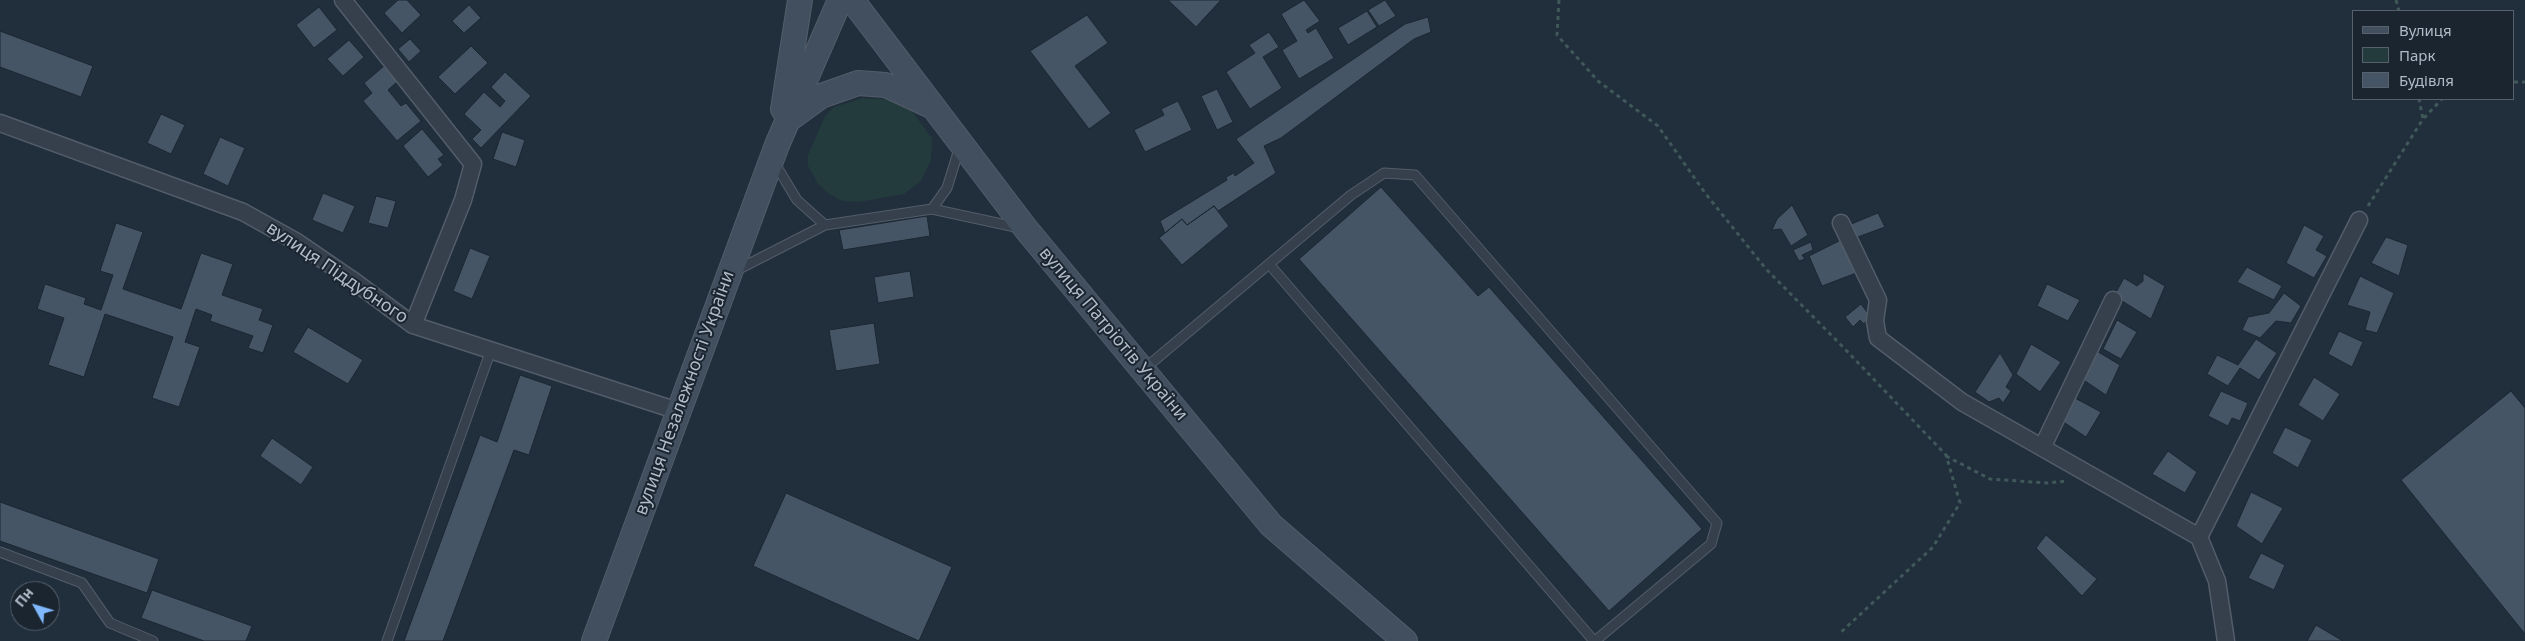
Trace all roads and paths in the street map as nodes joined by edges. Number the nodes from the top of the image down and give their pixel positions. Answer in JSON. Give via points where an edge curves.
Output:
{"nodes":[{"id":1,"x":343,"y":0,"type":"edge"},
{"id":2,"x":800,"y":0,"type":"edge"},
{"id":3,"x":840,"y":0,"type":"edge"},
{"id":4,"x":852,"y":0,"type":"edge"},
{"id":5,"x":1559,"y":0,"type":"edge"},
{"id":6,"x":2419,"y":100,"type":"edge"},
{"id":7,"x":2441,"y":100,"type":"edge"},
{"id":8,"x":935,"y":108,"type":"junction"},
{"id":9,"x":2423,"y":119,"type":"junction"},
{"id":10,"x":788,"y":120,"type":"junction"},
{"id":11,"x":0,"y":123,"type":"edge"},
{"id":12,"x":961,"y":143,"type":"junction"},
{"id":13,"x":775,"y":152,"type":"junction"},
{"id":14,"x":932,"y":209,"type":"junction"},
{"id":15,"x":2359,"y":220,"type":"joint"},
{"id":16,"x":1841,"y":222,"type":"dead end"},
{"id":17,"x":825,"y":225,"type":"junction"},
{"id":18,"x":1026,"y":229,"type":"junction"},
{"id":19,"x":1269,"y":264,"type":"junction"},
{"id":20,"x":728,"y":275,"type":"junction"},
{"id":21,"x":2113,"y":300,"type":"dead end"},
{"id":22,"x":413,"y":325,"type":"junction"},
{"id":23,"x":491,"y":350,"type":"junction"},
{"id":24,"x":1143,"y":370,"type":"junction"},
{"id":25,"x":678,"y":411,"type":"junction"},
{"id":26,"x":2043,"y":446,"type":"junction"},
{"id":27,"x":1946,"y":455,"type":"junction"},
{"id":28,"x":2098,"y":478,"type":"junction"},
{"id":29,"x":2199,"y":537,"type":"junction"},
{"id":30,"x":0,"y":552,"type":"edge"},
{"id":31,"x":1839,"y":634,"type":"dead end"},
{"id":32,"x":153,"y":641,"type":"edge"},
{"id":33,"x":387,"y":641,"type":"edge"},
{"id":34,"x":594,"y":641,"type":"edge"},
{"id":35,"x":1404,"y":641,"type":"edge"},
{"id":36,"x":1594,"y":641,"type":"edge"},
{"id":37,"x":2226,"y":641,"type":"edge"}],
"edges":[{"from":1,"to":22,"type":"street","via":[[473,164],[463,200]]},
{"from":2,"to":13,"type":"main road","name":"вулиця Незалежності України"},
{"from":3,"to":10,"type":"main road","name":"вулиця Незалежності України"},
{"from":4,"to":8,"type":"main road","name":"вулиця Патріотів України"},
{"from":5,"to":27,"type":"path","via":[[1557,35],[1598,82],[1658,126],[1705,193],[1766,269]]},
{"from":6,"to":9,"type":"path"},
{"from":7,"to":9,"type":"path"},
{"from":8,"to":10,"type":"main road","via":[[886,85],[858,83],[821,96]]},
{"from":8,"to":12,"type":"main road","name":"вулиця Патріотів України"},
{"from":9,"to":15,"type":"path"},
{"from":10,"to":13,"type":"main road","name":"вулиця Незалежності України"},
{"from":11,"to":22,"type":"street","name":"вулиця Піддубного","via":[[243,212],[297,242]]},
{"from":12,"to":14,"type":"lane","via":[[947,188]]},
{"from":12,"to":18,"type":"main road","name":"вулиця Патріотів України"},
{"from":13,"to":17,"type":"lane","via":[[798,200]]},
{"from":13,"to":20,"type":"main road","name":"вулиця Незалежності України"},
{"from":14,"to":17,"type":"lane"},
{"from":14,"to":18,"type":"lane"},
{"from":15,"to":29,"type":"street"},
{"from":16,"to":26,"type":"street","via":[[1878,300],[1875,321],[1878,338],[1962,402]]},
{"from":17,"to":20,"type":"lane"},
{"from":18,"to":24,"type":"main road","name":"вулиця Патріотів України"},
{"from":19,"to":24,"type":"lane"},
{"from":19,"to":36,"type":"lane"},
{"from":19,"to":36,"type":"lane","via":[[1351,195],[1384,173],[1415,175],[1711,515],[1717,523],[1711,544]]},
{"from":20,"to":25,"type":"main road","name":"вулиця Незалежності України"},
{"from":21,"to":26,"type":"street"},
{"from":22,"to":23,"type":"street","name":"вулиця Піддубного"},
{"from":23,"to":25,"type":"street","name":"вулиця Піддубного"},
{"from":23,"to":33,"type":"lane"},
{"from":24,"to":35,"type":"main road","name":"вулиця Патріотів України","via":[[1272,525]]},
{"from":25,"to":34,"type":"main road","name":"вулиця Незалежності України"},
{"from":26,"to":28,"type":"street"},
{"from":27,"to":28,"type":"path","via":[[1990,479],[2047,483]]},
{"from":27,"to":31,"type":"path","via":[[1960,503],[1933,547]]},
{"from":28,"to":29,"type":"street"},
{"from":29,"to":37,"type":"street","via":[[2217,581]]},
{"from":30,"to":32,"type":"lane","via":[[82,582],[110,623]]}]}
